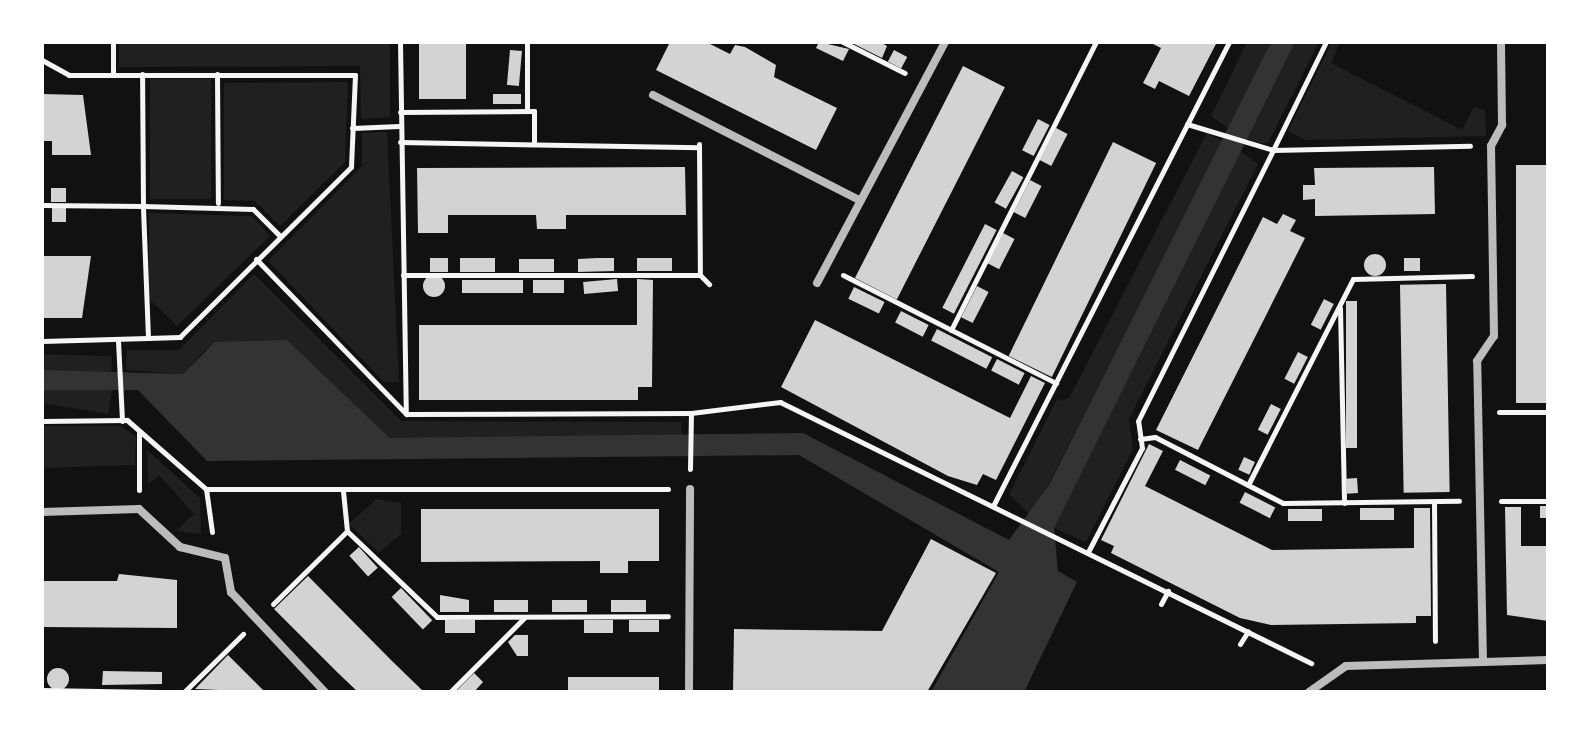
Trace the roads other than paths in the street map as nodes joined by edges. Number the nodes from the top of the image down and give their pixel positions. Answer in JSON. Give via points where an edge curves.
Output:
{"nodes":[{"id":1,"x":945,"y":42,"type":"edge"},
{"id":2,"x":1501,"y":42,"type":"edge"},
{"id":3,"x":653,"y":95,"type":"dead end"},
{"id":4,"x":861,"y":201,"type":"junction"},
{"id":5,"x":817,"y":283,"type":"dead end"},
{"id":6,"x":690,"y":489,"type":"road end"},
{"id":7,"x":42,"y":512,"type":"edge"},
{"id":8,"x":1548,"y":660,"type":"edge"},
{"id":9,"x":1483,"y":662,"type":"junction"},
{"id":10,"x":325,"y":692,"type":"edge"},
{"id":11,"x":689,"y":692,"type":"edge"},
{"id":12,"x":1309,"y":692,"type":"edge"}],
"edges":[{"from":1,"to":4,"type":"street"},
{"from":2,"to":9,"type":"street","via":[[1502,125],[1491,146],[1494,336],[1477,361]]},
{"from":3,"to":4,"type":"street"},
{"from":4,"to":5,"type":"street"},
{"from":6,"to":11,"type":"street"},
{"from":7,"to":10,"type":"street","via":[[139,509],[180,547],[225,558],[231,592]]},
{"from":8,"to":9,"type":"street"},
{"from":9,"to":12,"type":"street","via":[[1329,672]]}]}
